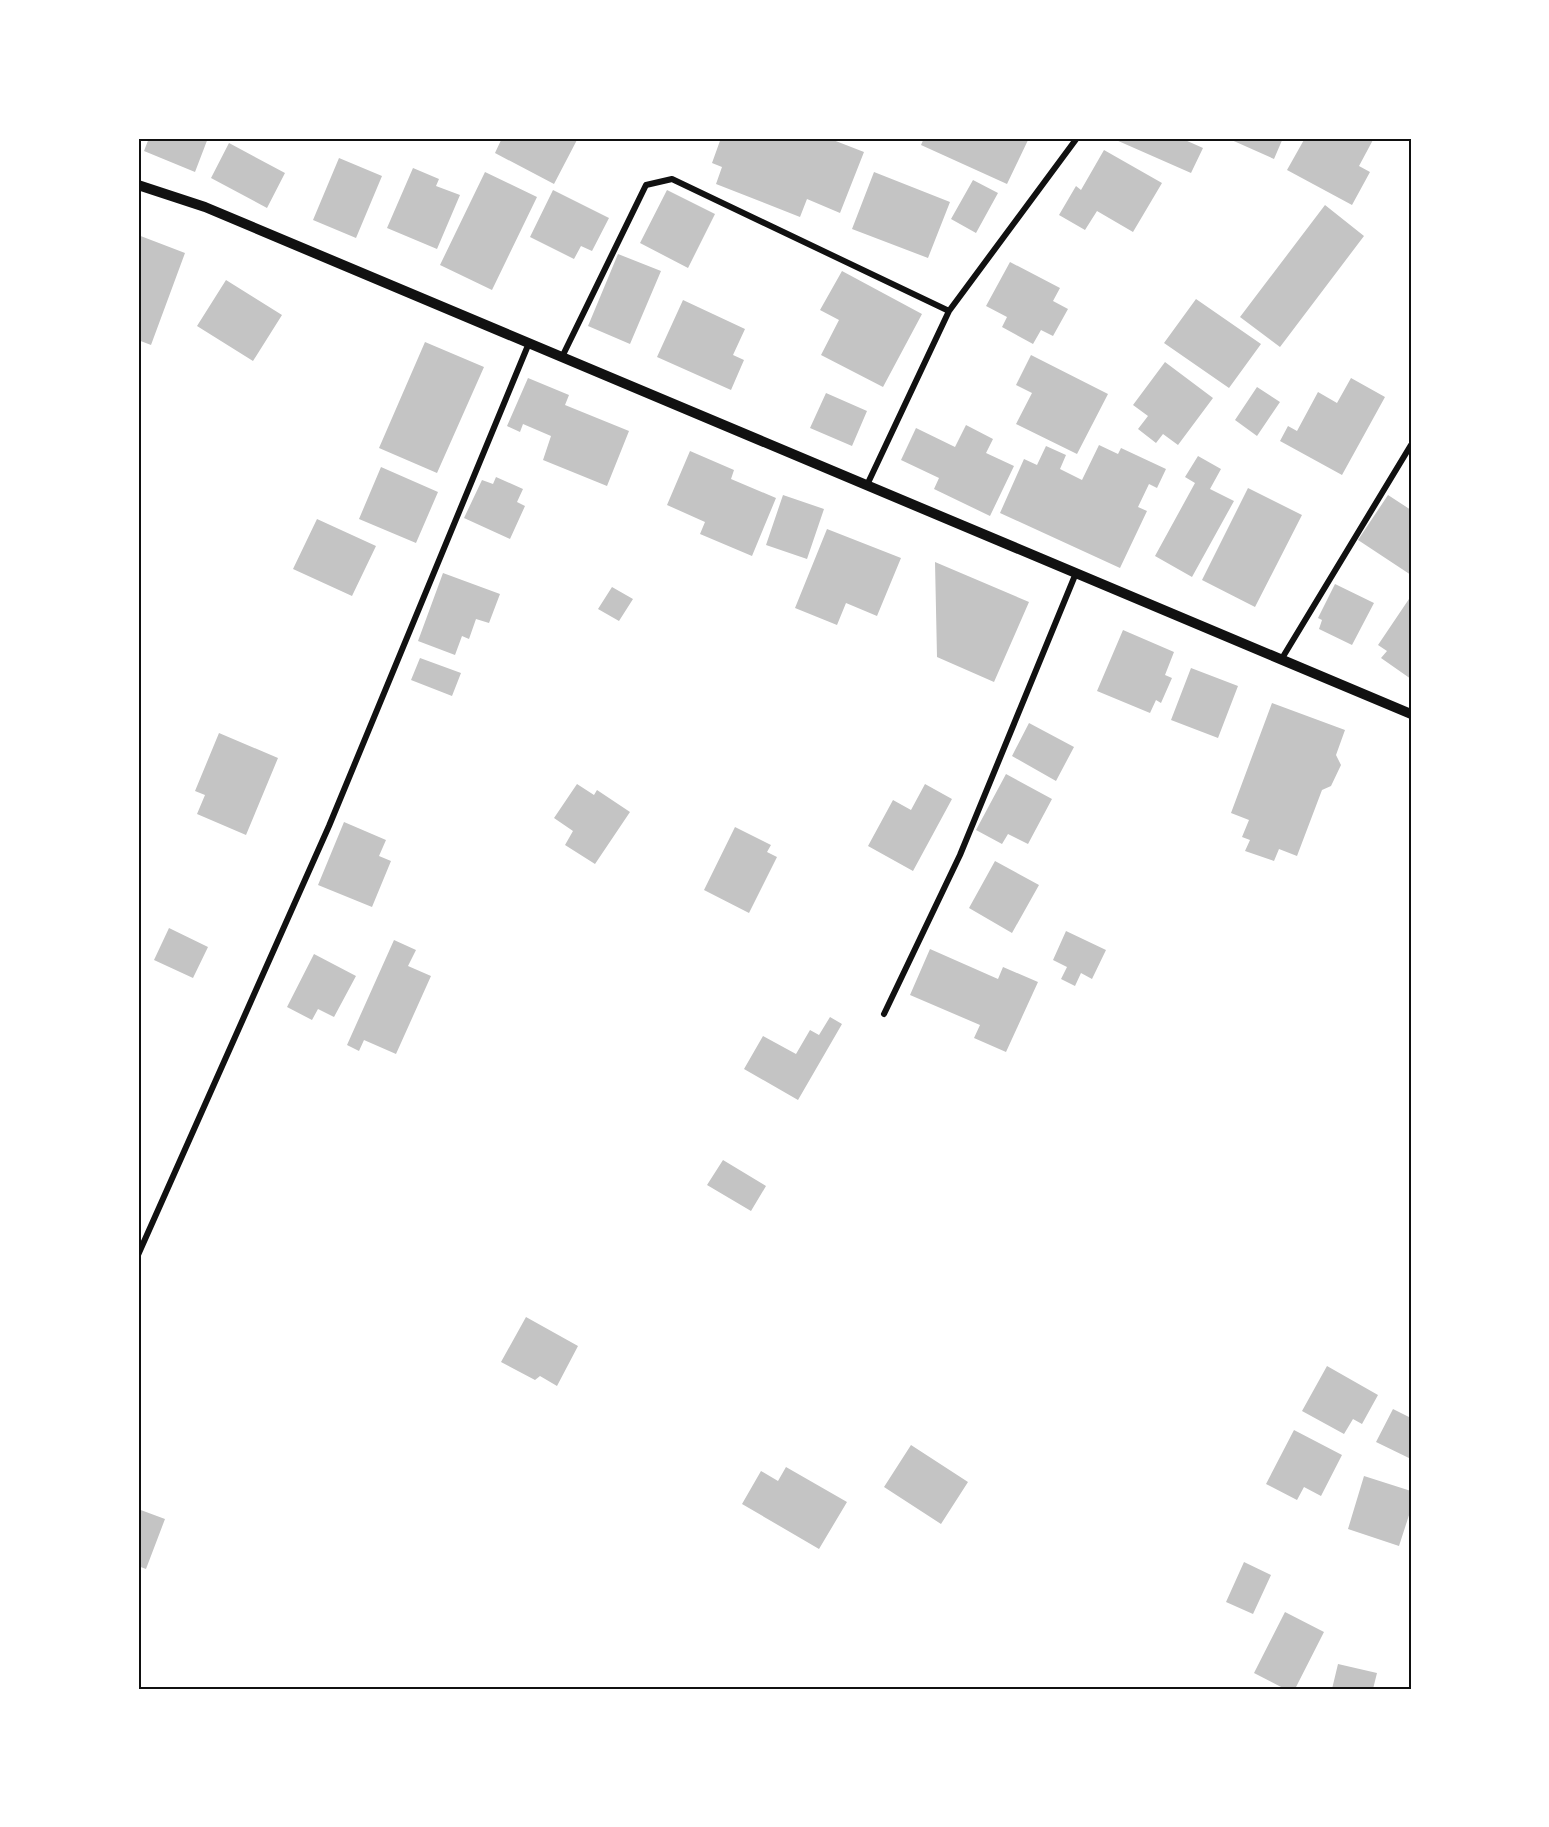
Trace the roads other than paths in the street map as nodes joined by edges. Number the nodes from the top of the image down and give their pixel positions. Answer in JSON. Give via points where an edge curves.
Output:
{"nodes":[{"id":1,"x":1077,"y":138,"type":"edge"},
{"id":2,"x":138,"y":185,"type":"edge"},
{"id":3,"x":949,"y":311,"type":"junction"},
{"id":4,"x":529,"y":343,"type":"junction"},
{"id":5,"x":562,"y":358,"type":"junction"},
{"id":6,"x":1411,"y":445,"type":"edge"},
{"id":7,"x":867,"y":485,"type":"junction"},
{"id":8,"x":1076,"y":573,"type":"junction"},
{"id":9,"x":1281,"y":660,"type":"junction"},
{"id":10,"x":1411,"y":714,"type":"edge"},
{"id":11,"x":884,"y":1014,"type":"dead end"},
{"id":12,"x":138,"y":1255,"type":"edge"}],
"edges":[{"from":1,"to":3,"type":"street"},
{"from":2,"to":4,"type":"street","via":[[205,207]]},
{"from":3,"to":5,"type":"street","via":[[672,179],[646,185]]},
{"from":3,"to":7,"type":"street"},
{"from":4,"to":5,"type":"street"},
{"from":4,"to":12,"type":"street","via":[[329,826]]},
{"from":5,"to":7,"type":"street"},
{"from":6,"to":9,"type":"street"},
{"from":7,"to":8,"type":"street"},
{"from":8,"to":9,"type":"street"},
{"from":8,"to":11,"type":"street","via":[[960,855]]},
{"from":9,"to":10,"type":"street"}]}
